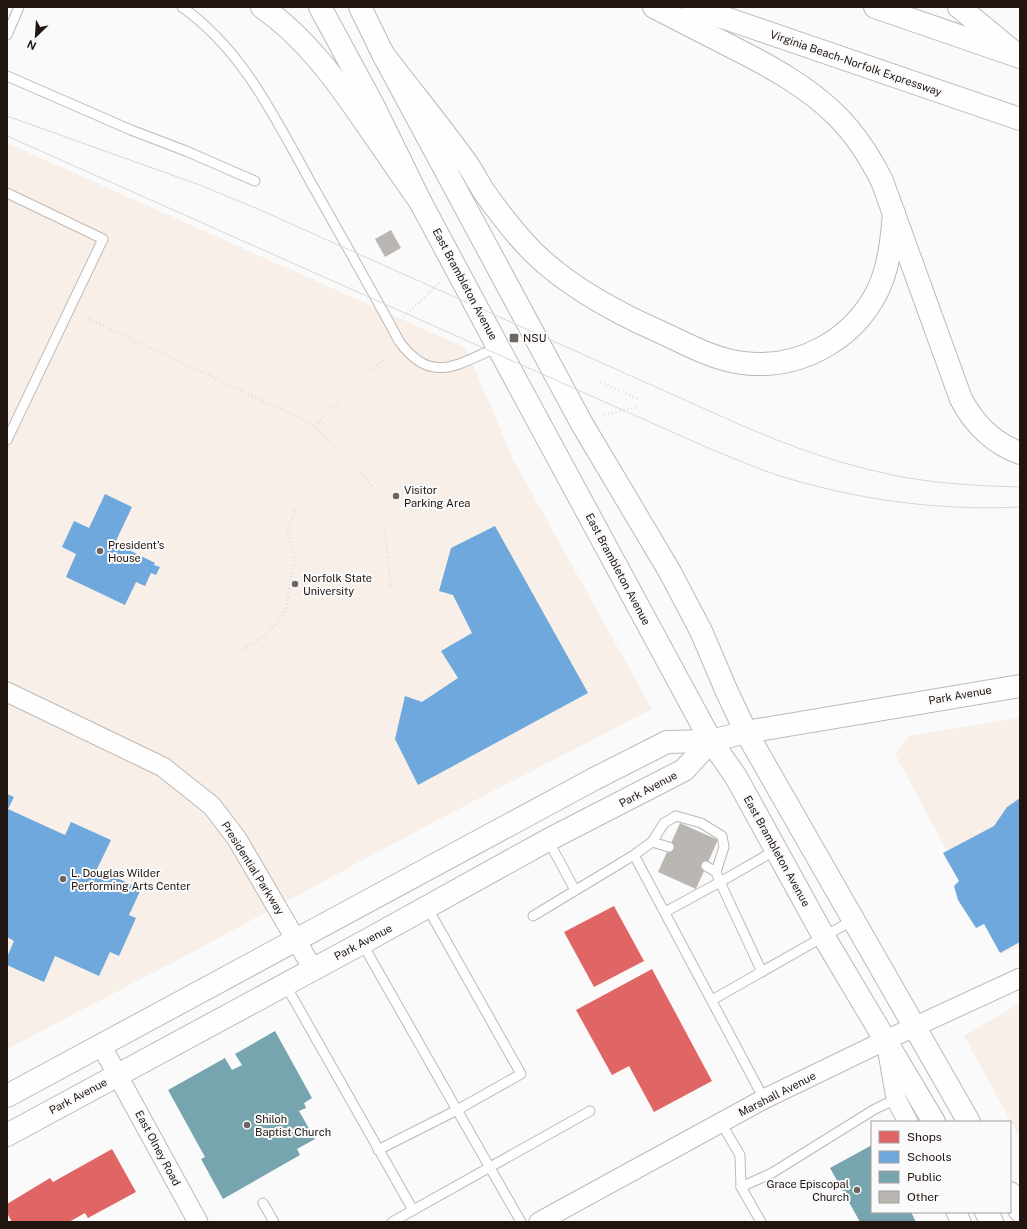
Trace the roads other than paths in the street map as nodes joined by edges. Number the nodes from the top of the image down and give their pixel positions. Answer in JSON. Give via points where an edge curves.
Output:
{"nodes":[{"id":1,"x":19,"y":7,"type":"edge"},
{"id":2,"x":182,"y":7,"type":"edge"},
{"id":3,"x":262,"y":7,"type":"edge"},
{"id":4,"x":320,"y":7,"type":"edge"},
{"id":5,"x":360,"y":7,"type":"edge"},
{"id":6,"x":654,"y":7,"type":"edge"},
{"id":7,"x":693,"y":7,"type":"edge"},
{"id":8,"x":875,"y":7,"type":"edge"},
{"id":9,"x":959,"y":7,"type":"edge"},
{"id":10,"x":7,"y":35,"type":"edge"},
{"id":11,"x":383,"y":54,"type":"junction"},
{"id":12,"x":1020,"y":57,"type":"edge"},
{"id":13,"x":7,"y":76,"type":"edge"},
{"id":14,"x":1020,"y":119,"type":"edge"},
{"id":15,"x":255,"y":181,"type":"dead end"},
{"id":16,"x":7,"y":193,"type":"edge"},
{"id":17,"x":421,"y":203,"type":"junction"},
{"id":18,"x":894,"y":213,"type":"junction"},
{"id":19,"x":498,"y":347,"type":"junction"},
{"id":20,"x":7,"y":440,"type":"edge"},
{"id":21,"x":1020,"y":453,"type":"edge"},
{"id":22,"x":1020,"y":686,"type":"edge"},
{"id":23,"x":7,"y":692,"type":"edge"},
{"id":24,"x":746,"y":732,"type":"junction"},
{"id":25,"x":711,"y":741,"type":"junction"},
{"id":26,"x":548,"y":840,"type":"junction"},
{"id":27,"x":652,"y":842,"type":"junction"},
{"id":28,"x":669,"y":847,"type":"dead end"},
{"id":29,"x":776,"y":850,"type":"junction"},
{"id":30,"x":634,"y":855,"type":"junction"},
{"id":31,"x":706,"y":866,"type":"dead end"},
{"id":32,"x":716,"y":872,"type":"junction"},
{"id":33,"x":720,"y":882,"type":"junction"},
{"id":34,"x":575,"y":890,"type":"junction"},
{"id":35,"x":427,"y":907,"type":"junction"},
{"id":36,"x":665,"y":912,"type":"junction"},
{"id":37,"x":533,"y":916,"type":"dead end"},
{"id":38,"x":853,"y":920,"type":"junction"},
{"id":39,"x":824,"y":937,"type":"junction"},
{"id":40,"x":297,"y":940,"type":"junction"},
{"id":41,"x":362,"y":943,"type":"junction"},
{"id":42,"x":313,"y":969,"type":"junction"},
{"id":43,"x":762,"y":972,"type":"junction"},
{"id":44,"x":1020,"y":978,"type":"edge"},
{"id":45,"x":285,"y":984,"type":"junction"},
{"id":46,"x":712,"y":1000,"type":"junction"},
{"id":47,"x":914,"y":1027,"type":"junction"},
{"id":48,"x":886,"y":1040,"type":"junction"},
{"id":49,"x":101,"y":1044,"type":"junction"},
{"id":50,"x":118,"y":1075,"type":"junction"},
{"id":51,"x":7,"y":1096,"type":"edge"},
{"id":52,"x":764,"y":1099,"type":"junction"},
{"id":53,"x":896,"y":1099,"type":"junction"},
{"id":54,"x":457,"y":1110,"type":"junction"},
{"id":55,"x":590,"y":1111,"type":"dead end"},
{"id":56,"x":907,"y":1121,"type":"edge"},
{"id":57,"x":933,"y":1121,"type":"edge"},
{"id":58,"x":968,"y":1121,"type":"edge"},
{"id":59,"x":721,"y":1123,"type":"junction"},
{"id":60,"x":7,"y":1135,"type":"edge"},
{"id":61,"x":378,"y":1150,"type":"junction"},
{"id":62,"x":490,"y":1167,"type":"junction"},
{"id":63,"x":741,"y":1187,"type":"junction"},
{"id":64,"x":1011,"y":1196,"type":"edge"},
{"id":65,"x":263,"y":1204,"type":"dead end"},
{"id":66,"x":413,"y":1210,"type":"junction"},
{"id":67,"x":1020,"y":1211,"type":"edge"},
{"id":68,"x":956,"y":1213,"type":"edge"},
{"id":69,"x":987,"y":1213,"type":"edge"},
{"id":70,"x":198,"y":1222,"type":"edge"},
{"id":71,"x":274,"y":1222,"type":"edge"},
{"id":72,"x":392,"y":1222,"type":"edge"},
{"id":73,"x":521,"y":1222,"type":"edge"},
{"id":74,"x":539,"y":1222,"type":"edge"},
{"id":75,"x":761,"y":1222,"type":"edge"},
{"id":76,"x":961,"y":1222,"type":"edge"},
{"id":77,"x":992,"y":1222,"type":"edge"}],
"edges":[{"from":1,"to":10,"type":"lane"},
{"from":2,"to":19,"type":"lane","via":[[225,45],[256,85],[406,350],[431,367],[447,368]]},
{"from":3,"to":17,"type":"main road","via":[[287,26],[327,69]]},
{"from":4,"to":17,"type":"main road","name":"East Brambleton Avenue","via":[[374,107]]},
{"from":5,"to":11,"type":"main road"},
{"from":6,"to":18,"type":"main road","via":[[768,66],[824,103],[864,148],[882,181]]},
{"from":7,"to":14,"type":"main road","name":"Virginia Beach-Norfolk Expressway"},
{"from":8,"to":12,"type":"main road"},
{"from":9,"to":12,"type":"main road"},
{"from":11,"to":18,"type":"main road","via":[[469,166],[499,213],[535,254],[582,291],[628,318],[723,359],[762,365],[781,363],[818,351],[846,331],[868,306],[877,291],[888,258]]},
{"from":11,"to":24,"type":"main road","via":[[582,424],[702,631]]},
{"from":13,"to":15,"type":"lane"},
{"from":16,"to":20,"type":"lane","via":[[103,239]]},
{"from":17,"to":19,"type":"main road","name":"East Brambleton Avenue"},
{"from":18,"to":21,"type":"main road","via":[[964,405],[984,432]]},
{"from":19,"to":25,"type":"main road","name":"East Brambleton Avenue"},
{"from":22,"to":24,"type":"main road","name":"Park Avenue"},
{"from":23,"to":40,"type":"street","name":"Presidential Parkway","via":[[163,767],[212,806],[237,839]]},
{"from":24,"to":25,"type":"main road","name":"Park Avenue"},
{"from":24,"to":38,"type":"main road"},
{"from":25,"to":26,"type":"main road","name":"Park Avenue","via":[[684,770]]},
{"from":25,"to":29,"type":"main road","name":"East Brambleton Avenue","via":[[736,777]]},
{"from":25,"to":40,"type":"main road","name":"Park Avenue","via":[[667,742]]},
{"from":26,"to":34,"type":"lane"},
{"from":26,"to":35,"type":"main road","name":"Park Avenue"},
{"from":27,"to":28,"type":"lane"},
{"from":27,"to":30,"type":"lane"},
{"from":27,"to":32,"type":"lane","via":[[664,823],[676,816],[701,823],[722,836],[724,847]]},
{"from":29,"to":33,"type":"lane"},
{"from":29,"to":39,"type":"main road","name":"East Brambleton Avenue"},
{"from":30,"to":34,"type":"lane"},
{"from":30,"to":36,"type":"lane"},
{"from":31,"to":32,"type":"lane"},
{"from":32,"to":33,"type":"lane"},
{"from":33,"to":36,"type":"lane"},
{"from":33,"to":43,"type":"lane"},
{"from":34,"to":37,"type":"lane"},
{"from":35,"to":41,"type":"main road","name":"Park Avenue"},
{"from":35,"to":54,"type":"lane","via":[[521,1074]]},
{"from":36,"to":46,"type":"lane"},
{"from":38,"to":39,"type":"lane"},
{"from":38,"to":47,"type":"main road"},
{"from":39,"to":43,"type":"lane"},
{"from":39,"to":48,"type":"main road","name":"East Brambleton Avenue"},
{"from":40,"to":42,"type":"street","name":"Presidential Parkway"},
{"from":40,"to":49,"type":"main road","name":"Park Avenue"},
{"from":41,"to":42,"type":"main road","name":"Park Avenue"},
{"from":41,"to":54,"type":"lane"},
{"from":42,"to":45,"type":"main road","name":"Park Avenue"},
{"from":43,"to":46,"type":"lane"},
{"from":44,"to":47,"type":"street","name":"Marshall Avenue"},
{"from":45,"to":50,"type":"main road","name":"Park Avenue"},
{"from":45,"to":61,"type":"lane"},
{"from":46,"to":52,"type":"lane"},
{"from":47,"to":48,"type":"street","name":"Marshall Avenue"},
{"from":47,"to":58,"type":"main road"},
{"from":48,"to":52,"type":"street","name":"Marshall Avenue"},
{"from":48,"to":53,"type":"street"},
{"from":48,"to":57,"type":"main road","name":"East Brambleton Avenue"},
{"from":49,"to":50,"type":"street","name":"East Olney Road"},
{"from":49,"to":51,"type":"main road","name":"Park Avenue"},
{"from":50,"to":60,"type":"main road","name":"Park Avenue"},
{"from":50,"to":70,"type":"street","name":"East Olney Road"},
{"from":52,"to":59,"type":"street","name":"Marshall Avenue"},
{"from":53,"to":56,"type":"street"},
{"from":53,"to":63,"type":"lane","via":[[875,1109],[772,1173]]},
{"from":54,"to":61,"type":"lane"},
{"from":54,"to":62,"type":"lane"},
{"from":55,"to":62,"type":"lane"},
{"from":59,"to":63,"type":"lane","via":[[740,1154]]},
{"from":59,"to":74,"type":"street","name":"Marshall Avenue"},
{"from":61,"to":66,"type":"lane"},
{"from":62,"to":66,"type":"lane"},
{"from":62,"to":73,"type":"lane"},
{"from":63,"to":75,"type":"lane"},
{"from":64,"to":67,"type":"main road"},
{"from":65,"to":71,"type":"lane"},
{"from":66,"to":72,"type":"lane"},
{"from":68,"to":76,"type":"street"},
{"from":69,"to":77,"type":"main road"}]}
